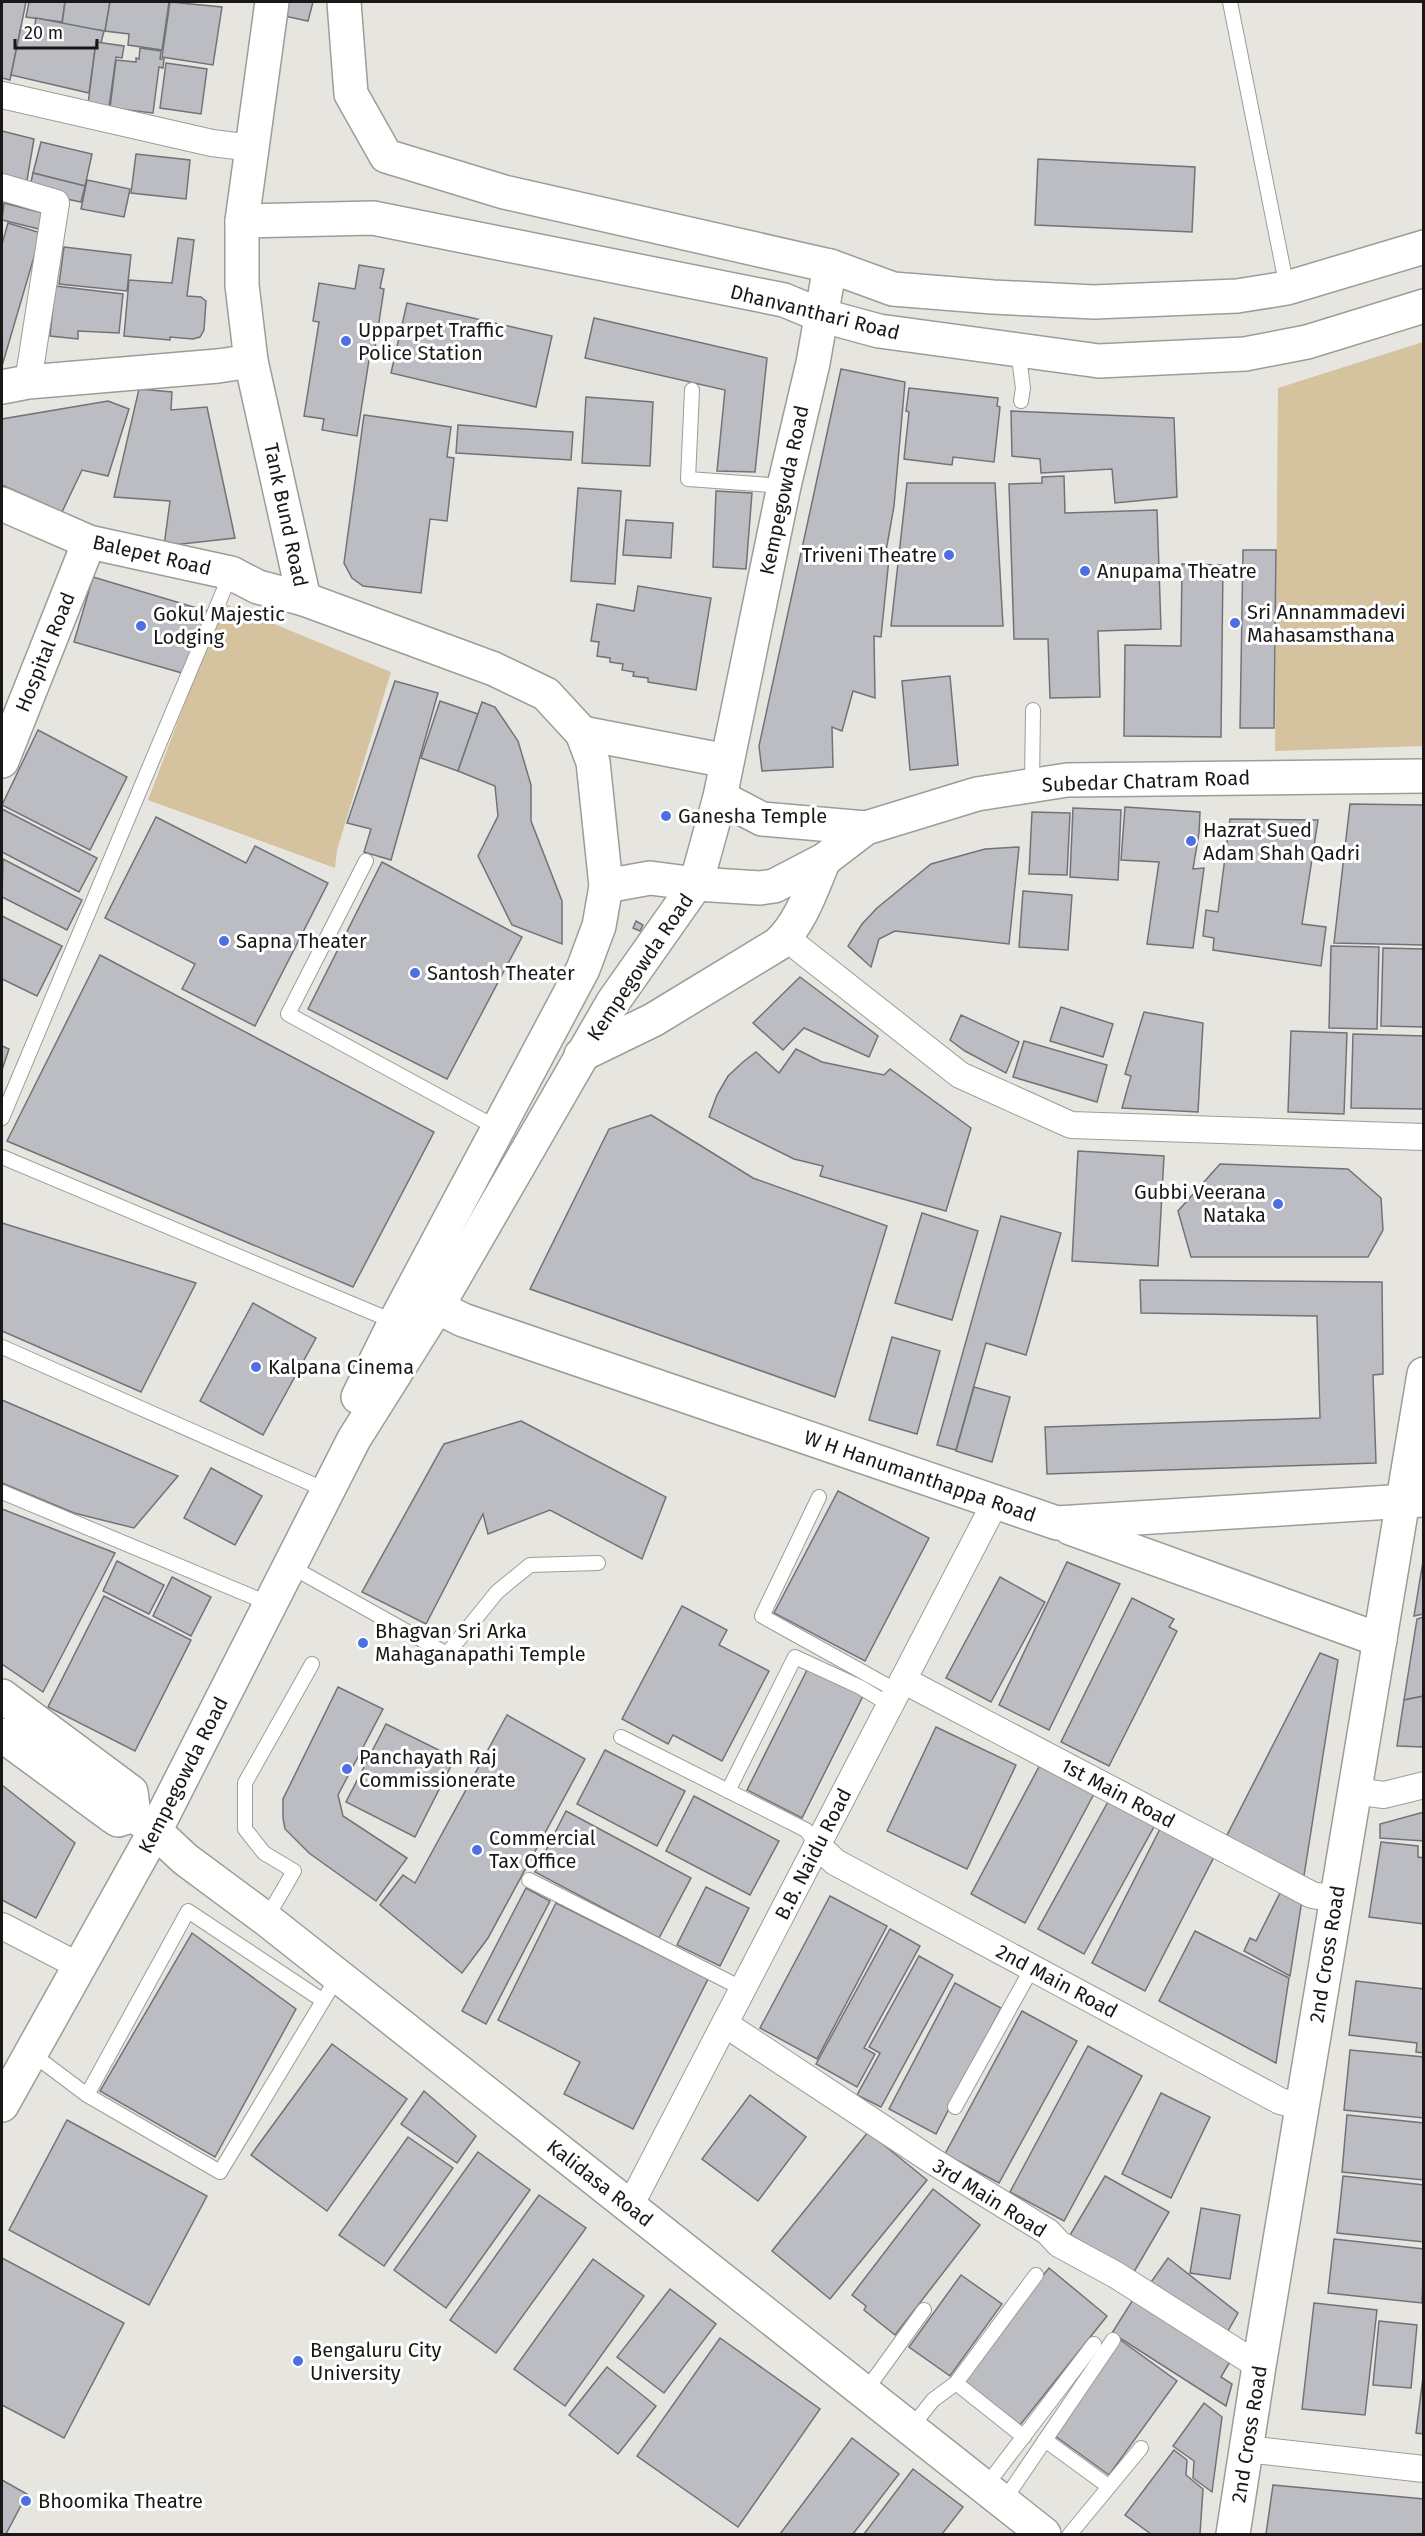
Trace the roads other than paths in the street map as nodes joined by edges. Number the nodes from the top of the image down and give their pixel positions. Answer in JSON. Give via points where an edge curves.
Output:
{"nodes":[{"id":1,"x":272,"y":2,"type":"edge"},
{"id":2,"x":344,"y":2,"type":"edge"},
{"id":3,"x":1230,"y":2,"type":"edge"},
{"id":4,"x":2,"y":96,"type":"edge"},
{"id":5,"x":252,"y":148,"type":"junction"},
{"id":6,"x":2,"y":187,"type":"edge"},
{"id":7,"x":504,"y":192,"type":"junction"},
{"id":8,"x":242,"y":221,"type":"junction"},
{"id":9,"x":491,"y":240,"type":"junction"},
{"id":10,"x":1424,"y":248,"type":"edge"},
{"id":11,"x":830,"y":266,"type":"junction"},
{"id":12,"x":1287,"y":288,"type":"junction"},
{"id":13,"x":1424,"y":306,"type":"edge"},
{"id":14,"x":820,"y":315,"type":"junction"},
{"id":15,"x":1018,"y":350,"type":"junction"},
{"id":16,"x":251,"y":360,"type":"junction"},
{"id":17,"x":15,"y":385,"type":"edge"},
{"id":18,"x":692,"y":390,"type":"dead end"},
{"id":19,"x":1021,"y":401,"type":"dead end"},
{"id":20,"x":784,"y":486,"type":"junction"},
{"id":21,"x":2,"y":504,"type":"edge"},
{"id":22,"x":89,"y":542,"type":"junction"},
{"id":23,"x":231,"y":573,"type":"junction"},
{"id":24,"x":304,"y":599,"type":"junction"},
{"id":25,"x":1033,"y":710,"type":"dead end"},
{"id":26,"x":582,"y":733,"type":"junction"},
{"id":27,"x":2,"y":761,"type":"edge"},
{"id":28,"x":727,"y":761,"type":"junction"},
{"id":29,"x":1424,"y":776,"type":"edge"},
{"id":30,"x":1032,"y":784,"type":"junction"},
{"id":31,"x":720,"y":797,"type":"junction"},
{"id":32,"x":866,"y":828,"type":"junction"},
{"id":33,"x":824,"y":860,"type":"junction"},
{"id":34,"x":366,"y":861,"type":"dead end"},
{"id":35,"x":696,"y":884,"type":"junction"},
{"id":36,"x":606,"y":886,"type":"junction"},
{"id":37,"x":786,"y":936,"type":"junction"},
{"id":38,"x":581,"y":1055,"type":"junction"},
{"id":39,"x":2,"y":1118,"type":"edge"},
{"id":40,"x":497,"y":1128,"type":"junction"},
{"id":41,"x":1424,"y":1137,"type":"edge"},
{"id":42,"x":2,"y":1157,"type":"edge"},
{"id":43,"x":436,"y":1307,"type":"junction"},
{"id":44,"x":395,"y":1322,"type":"junction"},
{"id":45,"x":2,"y":1347,"type":"edge"},
{"id":46,"x":1424,"y":1374,"type":"edge"},
{"id":47,"x":354,"y":1439,"type":"junction"},
{"id":48,"x":328,"y":1491,"type":"junction"},
{"id":49,"x":2,"y":1492,"type":"edge"},
{"id":50,"x":819,"y":1497,"type":"dead end"},
{"id":51,"x":996,"y":1501,"type":"junction"},
{"id":52,"x":1414,"y":1501,"type":"edge"},
{"id":53,"x":1057,"y":1523,"type":"junction"},
{"id":54,"x":598,"y":1563,"type":"dead end"},
{"id":55,"x":290,"y":1566,"type":"junction"},
{"id":56,"x":270,"y":1604,"type":"junction"},
{"id":57,"x":1380,"y":1640,"type":"junction"},
{"id":58,"x":312,"y":1664,"type":"dead end"},
{"id":59,"x":897,"y":1692,"type":"junction"},
{"id":60,"x":2,"y":1696,"type":"edge"},
{"id":61,"x":2,"y":1735,"type":"edge"},
{"id":62,"x":621,"y":1737,"type":"dead end"},
{"id":63,"x":1424,"y":1785,"type":"edge"},
{"id":64,"x":728,"y":1791,"type":"junction"},
{"id":65,"x":1354,"y":1791,"type":"junction"},
{"id":66,"x":145,"y":1823,"type":"junction"},
{"id":67,"x":817,"y":1845,"type":"junction"},
{"id":68,"x":529,"y":1880,"type":"dead end"},
{"id":69,"x":1336,"y":1899,"type":"junction"},
{"id":70,"x":266,"y":1919,"type":"junction"},
{"id":71,"x":2,"y":1926,"type":"edge"},
{"id":72,"x":80,"y":1966,"type":"junction"},
{"id":73,"x":1032,"y":1968,"type":"junction"},
{"id":74,"x":330,"y":1988,"type":"junction"},
{"id":75,"x":743,"y":1989,"type":"junction"},
{"id":76,"x":725,"y":2024,"type":"junction"},
{"id":77,"x":31,"y":2053,"type":"junction"},
{"id":78,"x":87,"y":2095,"type":"junction"},
{"id":79,"x":2,"y":2105,"type":"edge"},
{"id":80,"x":955,"y":2107,"type":"dead end"},
{"id":81,"x":1302,"y":2107,"type":"junction"},
{"id":82,"x":630,"y":2206,"type":"junction"},
{"id":83,"x":1036,"y":2275,"type":"dead end"},
{"id":84,"x":924,"y":2310,"type":"dead end"},
{"id":85,"x":1113,"y":2340,"type":"dead end"},
{"id":86,"x":1094,"y":2344,"type":"dead end"},
{"id":87,"x":1259,"y":2366,"type":"junction"},
{"id":88,"x":956,"y":2383,"type":"junction"},
{"id":89,"x":864,"y":2393,"type":"junction"},
{"id":90,"x":910,"y":2429,"type":"junction"},
{"id":91,"x":1024,"y":2437,"type":"junction"},
{"id":92,"x":1045,"y":2440,"type":"junction"},
{"id":93,"x":1141,"y":2448,"type":"dead end"},
{"id":94,"x":1246,"y":2449,"type":"junction"},
{"id":95,"x":1424,"y":2469,"type":"edge"},
{"id":96,"x":1108,"y":2486,"type":"junction"},
{"id":97,"x":994,"y":2495,"type":"junction"},
{"id":98,"x":1044,"y":2535,"type":"edge"},
{"id":99,"x":1070,"y":2535,"type":"edge"},
{"id":100,"x":1233,"y":2535,"type":"edge"}],
"edges":[{"from":1,"to":5,"type":"main road","name":"Tank Bund Road"},
{"from":2,"to":7,"type":"main road","via":[[351,94],[386,156]]},
{"from":3,"to":12,"type":"lane"},
{"from":4,"to":5,"type":"street","via":[[212,143]]},
{"from":5,"to":8,"type":"main road","name":"Tank Bund Road"},
{"from":6,"to":17,"type":"street","via":[[57,204]]},
{"from":7,"to":9,"type":"main road"},
{"from":7,"to":11,"type":"main road"},
{"from":8,"to":9,"type":"main road","name":"Dhanvanthari Road","via":[[373,218]]},
{"from":8,"to":16,"type":"main road","name":"Tank Bund Road","via":[[242,285]]},
{"from":9,"to":14,"type":"main road","name":"Dhanvanthari Road","via":[[784,300]]},
{"from":10,"to":12,"type":"main road"},
{"from":11,"to":12,"type":"main road","via":[[893,289],[1094,302],[1237,296]]},
{"from":11,"to":14,"type":"main road","name":"Kempegowda Road"},
{"from":13,"to":15,"type":"main road","name":"Dhanvanthari Road","via":[[1307,342],[1245,354],[1099,361]]},
{"from":14,"to":15,"type":"main road","name":"Dhanvanthari Road","via":[[879,331]]},
{"from":14,"to":20,"type":"main road","name":"Kempegowda Road","via":[[813,363]]},
{"from":15,"to":19,"type":"lane"},
{"from":16,"to":17,"type":"main road"},
{"from":16,"to":24,"type":"main road","name":"Tank Bund Road"},
{"from":18,"to":20,"type":"lane","via":[[688,480]]},
{"from":20,"to":28,"type":"main road","name":"Kempegowda Road"},
{"from":21,"to":22,"type":"main road","name":"Balepet Road"},
{"from":22,"to":23,"type":"main road","name":"Balepet Road"},
{"from":22,"to":27,"type":"main road","name":"Hospital Road"},
{"from":23,"to":24,"type":"main road","name":"Balepet Road","via":[[258,587]]},
{"from":23,"to":39,"type":"lane"},
{"from":24,"to":26,"type":"main road","name":"Tank Bund Road","via":[[494,669],[536,689],[546,694]]},
{"from":25,"to":30,"type":"lane"},
{"from":26,"to":28,"type":"main road"},
{"from":26,"to":36,"type":"main road","name":"Tank Bund Road","via":[[593,762]]},
{"from":28,"to":31,"type":"main road","name":"Kempegowda Road"},
{"from":29,"to":30,"type":"main road","name":"Subedar Chatram Road","via":[[1067,780]]},
{"from":30,"to":32,"type":"main road","name":"Subedar Chatram Road","via":[[977,794]]},
{"from":31,"to":32,"type":"main road","via":[[762,819]]},
{"from":31,"to":35,"type":"main road","name":"Kempegowda Road"},
{"from":32,"to":33,"type":"main road","name":"Subedar Chatram Road"},
{"from":33,"to":35,"type":"main road","name":"Subedar Chatram Road","via":[[774,886]]},
{"from":33,"to":37,"type":"main road"},
{"from":34,"to":40,"type":"lane","via":[[288,1014]]},
{"from":35,"to":36,"type":"main road","name":"Subedar Chatram Road","via":[[650,878]]},
{"from":35,"to":38,"type":"main road","name":"Kempegowda Road","via":[[613,1002]]},
{"from":36,"to":40,"type":"main road","name":"Kempegowda Road","via":[[599,926],[583,969]]},
{"from":37,"to":38,"type":"main road","via":[[652,1020]]},
{"from":37,"to":41,"type":"street","via":[[960,1076],[1071,1125]]},
{"from":38,"to":43,"type":"main road","name":"Kempegowda Road"},
{"from":40,"to":44,"type":"main road","name":"Kempegowda Road"},
{"from":42,"to":44,"type":"lane"},
{"from":43,"to":47,"type":"main road","name":"Kempegowda Road"},
{"from":43,"to":51,"type":"main road","name":"W H Hanumanthappa Road","via":[[463,1320]]},
{"from":44,"to":47,"type":"main road","name":"Kempegowda Road","via":[[351,1413]]},
{"from":45,"to":48,"type":"lane"},
{"from":46,"to":52,"type":"main road","name":"2nd Cross Road"},
{"from":47,"to":48,"type":"main road","name":"Kempegowda Road"},
{"from":48,"to":55,"type":"main road","name":"Kempegowda Road"},
{"from":49,"to":56,"type":"lane"},
{"from":50,"to":59,"type":"lane","via":[[762,1616]]},
{"from":51,"to":53,"type":"main road","name":"W H Hanumanthappa Road"},
{"from":51,"to":59,"type":"street","name":"B.B. Naidu Road"},
{"from":52,"to":53,"type":"main road","name":"W H Hanumanthappa Road"},
{"from":52,"to":57,"type":"main road","name":"2nd Cross Road"},
{"from":53,"to":57,"type":"main road"},
{"from":54,"to":55,"type":"lane","via":[[530,1565],[497,1592],[447,1654]]},
{"from":55,"to":56,"type":"main road","name":"Kempegowda Road"},
{"from":56,"to":66,"type":"main road","name":"Kempegowda Road"},
{"from":57,"to":65,"type":"main road","name":"2nd Cross Road"},
{"from":58,"to":70,"type":"lane","via":[[245,1783],[245,1829],[264,1853],[294,1871]]},
{"from":59,"to":64,"type":"lane","via":[[860,1687],[795,1657]]},
{"from":59,"to":67,"type":"street","name":"B.B. Naidu Road"},
{"from":59,"to":69,"type":"street","name":"1st Main Road","via":[[1312,1895]]},
{"from":60,"to":66,"type":"main road","via":[[131,1792]]},
{"from":61,"to":66,"type":"main road","via":[[118,1820]]},
{"from":62,"to":64,"type":"lane"},
{"from":63,"to":65,"type":"street","via":[[1384,1795]]},
{"from":64,"to":67,"type":"lane","via":[[806,1830]]},
{"from":65,"to":69,"type":"main road","name":"2nd Cross Road"},
{"from":66,"to":70,"type":"main road","name":"Kalidasa Road","via":[[185,1859]]},
{"from":66,"to":72,"type":"main road","name":"Kempegowda Road"},
{"from":67,"to":73,"type":"street","name":"2nd Main Road","via":[[835,1862]]},
{"from":67,"to":75,"type":"street","name":"B.B. Naidu Road"},
{"from":68,"to":75,"type":"lane"},
{"from":69,"to":81,"type":"main road","name":"2nd Cross Road"},
{"from":70,"to":74,"type":"main road","name":"Kalidasa Road"},
{"from":71,"to":72,"type":"street"},
{"from":72,"to":77,"type":"main road","name":"Kempegowda Road"},
{"from":73,"to":80,"type":"lane"},
{"from":73,"to":81,"type":"street","name":"2nd Main Road","via":[[1280,2101]]},
{"from":74,"to":78,"type":"lane","via":[[220,2172]]},
{"from":74,"to":78,"type":"lane","via":[[188,1911]]},
{"from":74,"to":82,"type":"main road","name":"Kalidasa Road"},
{"from":75,"to":76,"type":"street","name":"B.B. Naidu Road"},
{"from":76,"to":82,"type":"street","name":"B.B. Naidu Road"},
{"from":76,"to":87,"type":"street","name":"3rd Main Road","via":[[1048,2232],[1059,2244],[1116,2275]]},
{"from":77,"to":78,"type":"lane"},
{"from":77,"to":79,"type":"main road","name":"Kempegowda Road"},
{"from":81,"to":87,"type":"main road","name":"2nd Cross Road"},
{"from":82,"to":89,"type":"main road","name":"Kalidasa Road"},
{"from":83,"to":88,"type":"lane"},
{"from":84,"to":89,"type":"lane"},
{"from":85,"to":92,"type":"lane"},
{"from":86,"to":91,"type":"lane"},
{"from":87,"to":94,"type":"main road","name":"2nd Cross Road"},
{"from":88,"to":90,"type":"lane","via":[[933,2400]]},
{"from":88,"to":91,"type":"lane"},
{"from":89,"to":90,"type":"main road","name":"Kalidasa Road"},
{"from":90,"to":97,"type":"main road","name":"Kalidasa Road"},
{"from":91,"to":97,"type":"lane"},
{"from":92,"to":96,"type":"lane"},
{"from":92,"to":97,"type":"lane"},
{"from":93,"to":96,"type":"lane"},
{"from":94,"to":95,"type":"street"},
{"from":94,"to":100,"type":"main road","name":"2nd Cross Road"},
{"from":96,"to":99,"type":"lane"},
{"from":97,"to":98,"type":"main road","name":"Kalidasa Road"}]}
